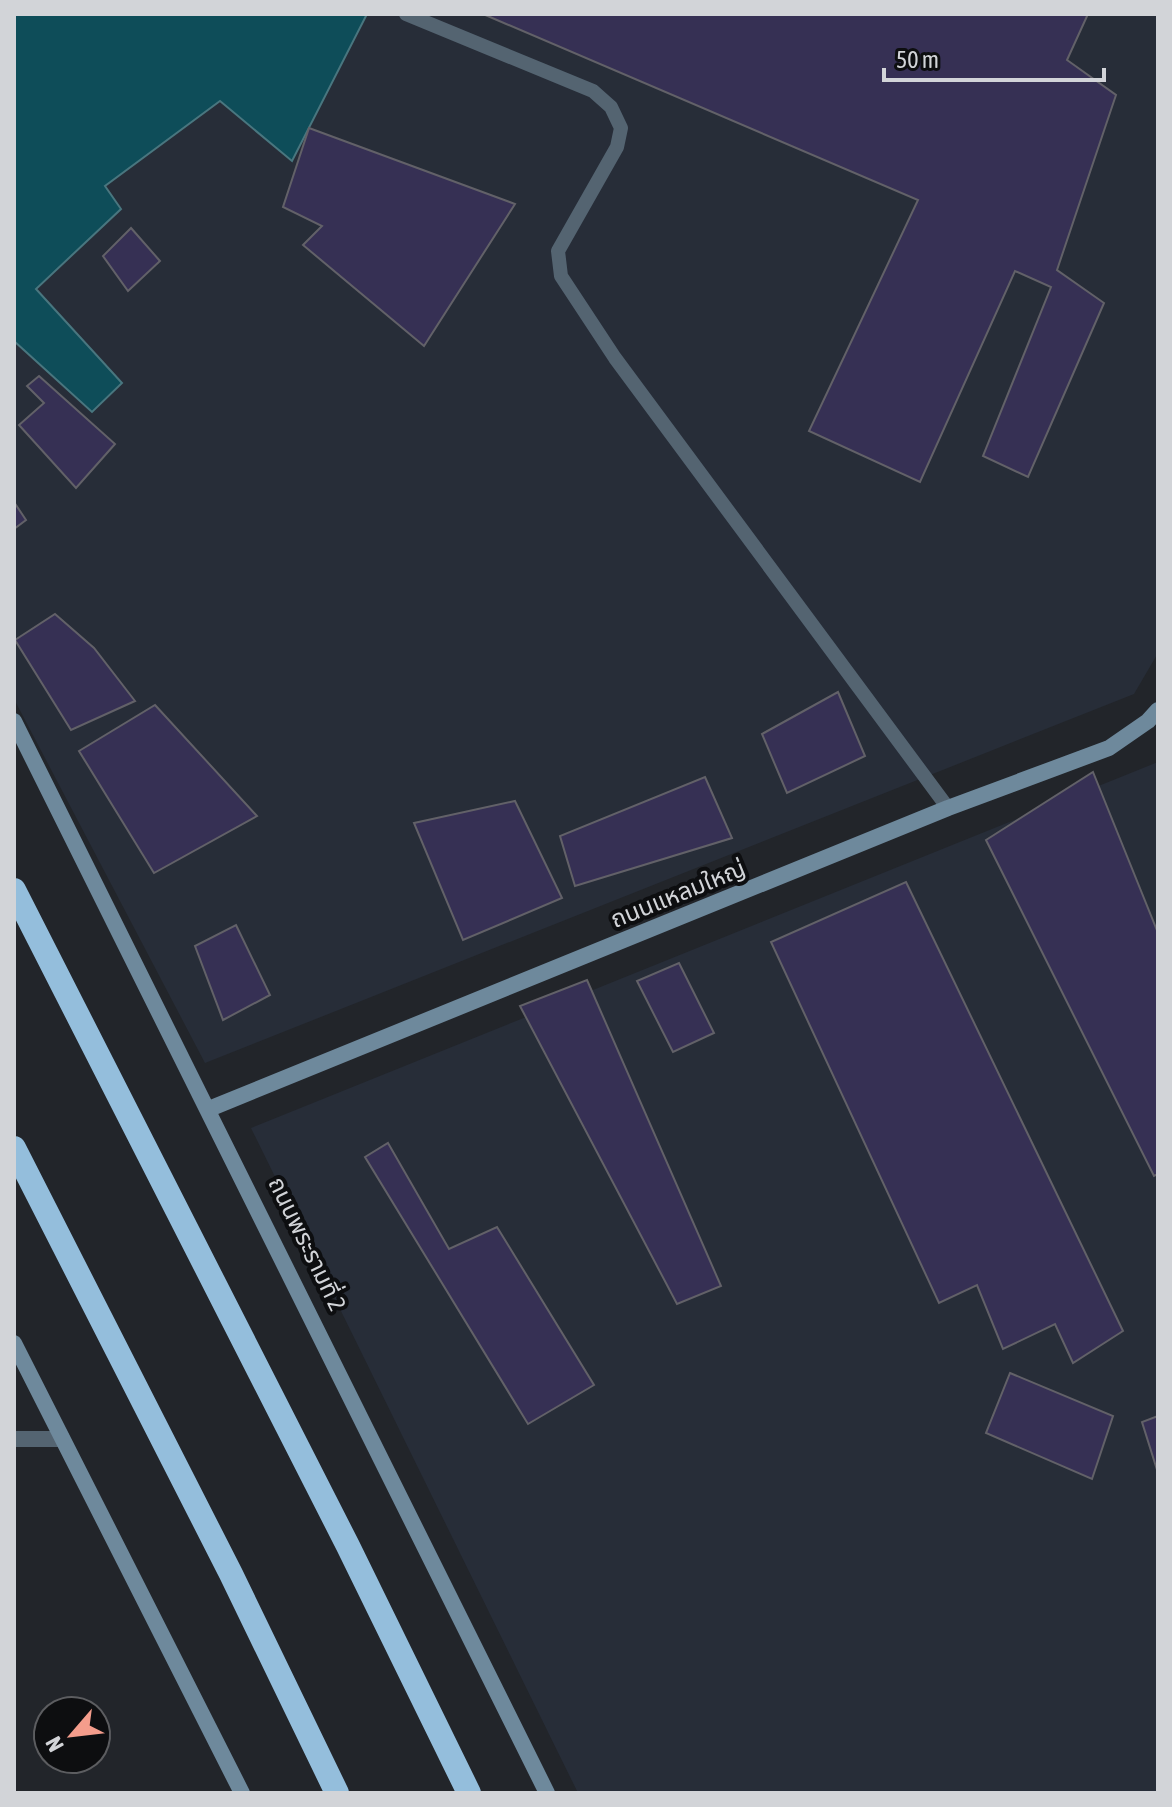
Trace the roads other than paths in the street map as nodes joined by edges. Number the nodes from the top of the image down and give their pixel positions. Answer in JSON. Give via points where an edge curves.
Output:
{"nodes":[{"id":1,"x":406,"y":14,"type":"edge"},
{"id":2,"x":1158,"y":710,"type":"edge"},
{"id":3,"x":14,"y":721,"type":"edge"},
{"id":4,"x":948,"y":808,"type":"junction"},
{"id":5,"x":14,"y":890,"type":"edge"},
{"id":6,"x":209,"y":1109,"type":"junction"},
{"id":7,"x":14,"y":1148,"type":"edge"},
{"id":8,"x":14,"y":1343,"type":"edge"},
{"id":9,"x":14,"y":1439,"type":"edge"},
{"id":10,"x":62,"y":1439,"type":"junction"},
{"id":11,"x":242,"y":1793,"type":"edge"},
{"id":12,"x":337,"y":1793,"type":"edge"},
{"id":13,"x":469,"y":1793,"type":"edge"},
{"id":14,"x":547,"y":1793,"type":"edge"}],
"edges":[{"from":1,"to":4,"type":"lane","via":[[593,91],[611,107],[621,128],[617,147],[558,251],[561,276],[624,371]]},
{"from":2,"to":4,"type":"main road","name":"ถนนแหลมใหญ่","via":[[1109,748]]},
{"from":3,"to":6,"type":"main road","name":"ถนนพระรามที่ 2"},
{"from":4,"to":6,"type":"main road","name":"ถนนแหลมใหญ่"},
{"from":5,"to":13,"type":"highway"},
{"from":6,"to":14,"type":"main road","name":"ถนนพระรามที่ 2"},
{"from":7,"to":12,"type":"highway"},
{"from":8,"to":10,"type":"main road"},
{"from":9,"to":10,"type":"street"},
{"from":10,"to":11,"type":"main road"}]}
